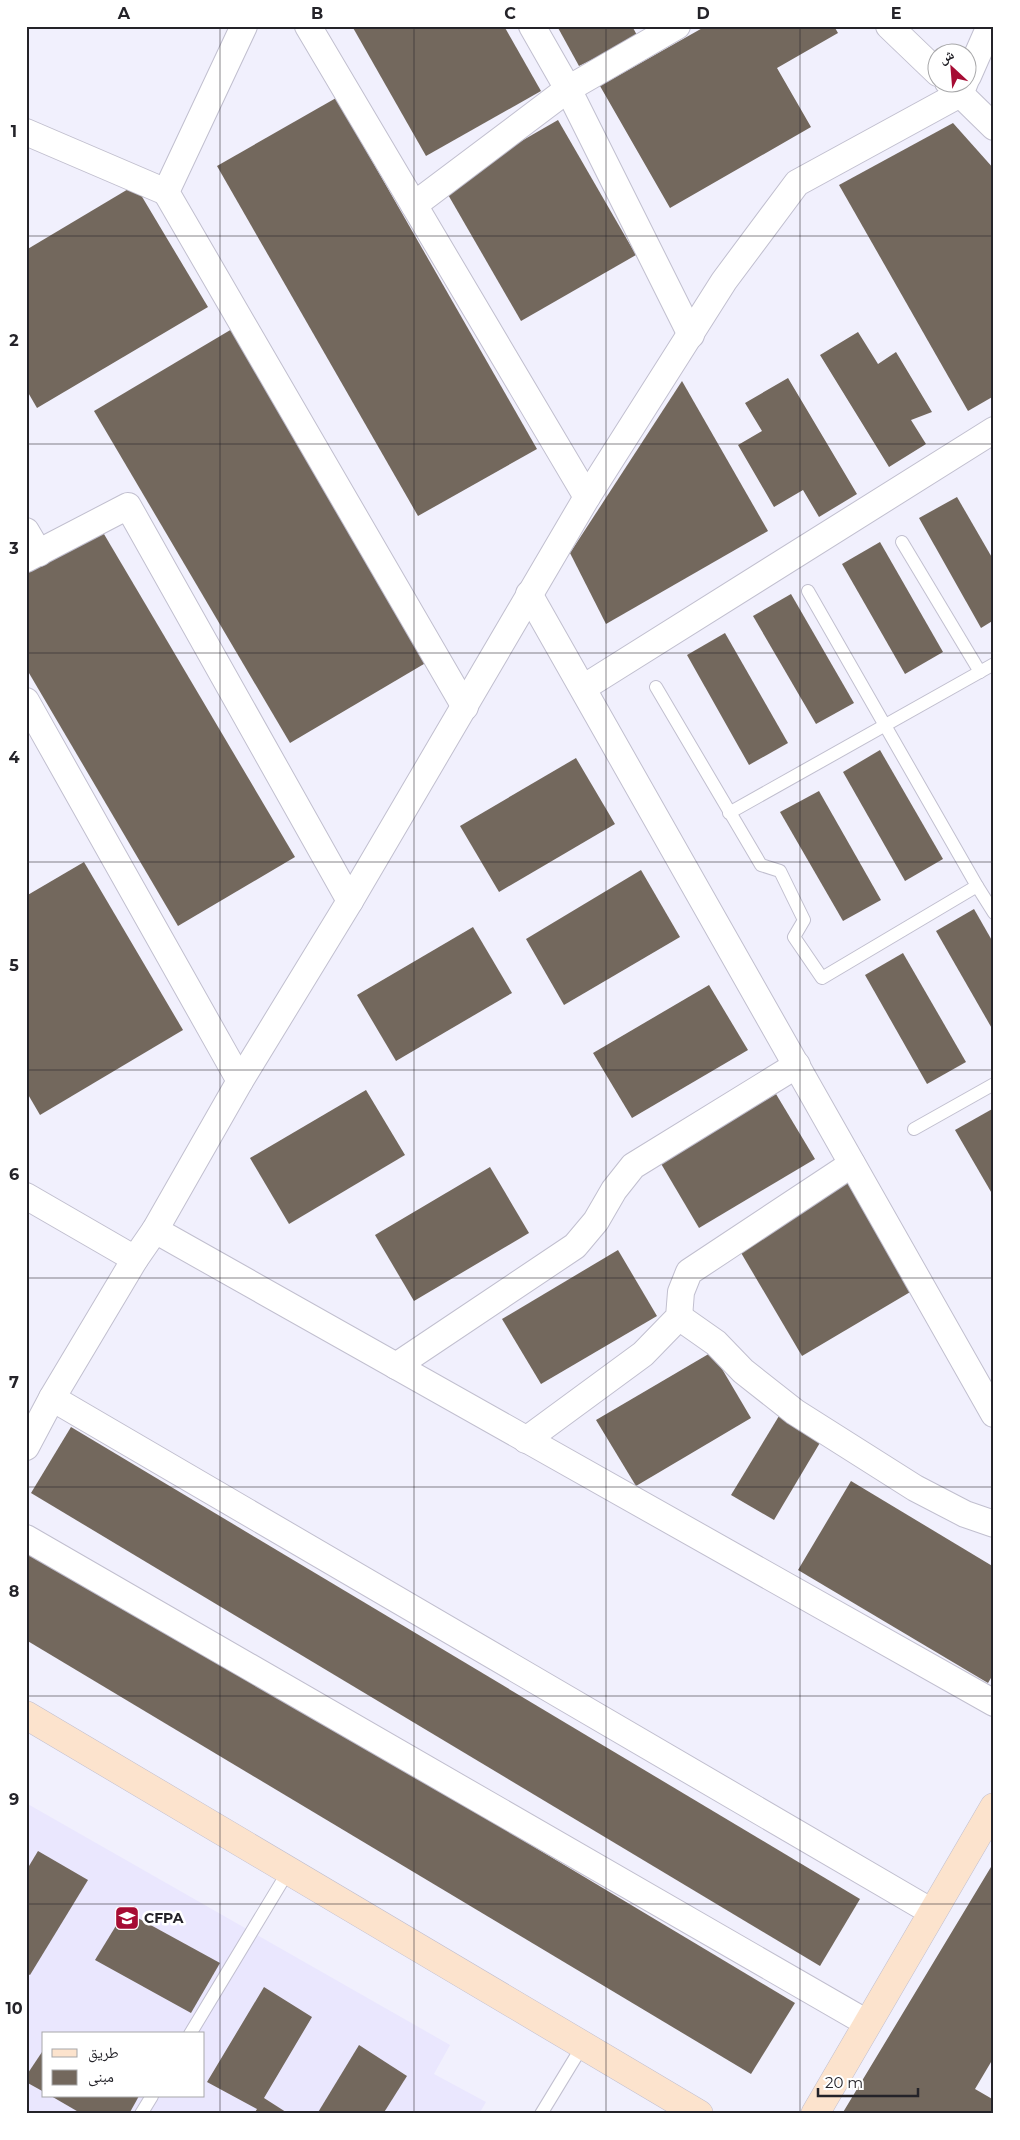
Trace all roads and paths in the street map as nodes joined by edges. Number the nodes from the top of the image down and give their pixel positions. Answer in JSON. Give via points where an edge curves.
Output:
{"nodes":[{"id":1,"x":308,"y":26,"type":"edge"},
{"id":2,"x":532,"y":26,"type":"edge"},
{"id":3,"x":676,"y":26,"type":"edge"},
{"id":4,"x":889,"y":26,"type":"edge"},
{"id":5,"x":990,"y":26,"type":"edge"},
{"id":6,"x":246,"y":27,"type":"edge"},
{"id":7,"x":978,"y":49,"type":"edge"},
{"id":8,"x":928,"y":63,"type":"edge"},
{"id":9,"x":568,"y":89,"type":"junction"},
{"id":10,"x":947,"y":92,"type":"edge"},
{"id":11,"x":966,"y":92,"type":"edge"},
{"id":12,"x":994,"y":127,"type":"edge"},
{"id":13,"x":26,"y":132,"type":"edge"},
{"id":14,"x":166,"y":192,"type":"junction"},
{"id":15,"x":414,"y":205,"type":"junction"},
{"id":16,"x":690,"y":335,"type":"junction"},
{"id":17,"x":994,"y":430,"type":"edge"},
{"id":18,"x":586,"y":497,"type":"junction"},
{"id":19,"x":902,"y":542,"type":"dead end"},
{"id":20,"x":30,"y":548,"type":"edge"},
{"id":21,"x":808,"y":591,"type":"dead end"},
{"id":22,"x":530,"y":594,"type":"junction"},
{"id":23,"x":994,"y":664,"type":"edge"},
{"id":24,"x":980,"y":672,"type":"junction"},
{"id":25,"x":656,"y":687,"type":"dead end"},
{"id":26,"x":583,"y":688,"type":"junction"},
{"id":27,"x":26,"y":701,"type":"edge"},
{"id":28,"x":465,"y":707,"type":"junction"},
{"id":29,"x":885,"y":726,"type":"junction"},
{"id":30,"x":729,"y":813,"type":"junction"},
{"id":31,"x":977,"y":886,"type":"junction"},
{"id":32,"x":350,"y":901,"type":"junction"},
{"id":33,"x":994,"y":913,"type":"edge"},
{"id":34,"x":796,"y":1065,"type":"junction"},
{"id":35,"x":240,"y":1081,"type":"junction"},
{"id":36,"x":994,"y":1084,"type":"edge"},
{"id":37,"x":914,"y":1129,"type":"dead end"},
{"id":38,"x":852,"y":1164,"type":"junction"},
{"id":39,"x":26,"y":1196,"type":"edge"},
{"id":40,"x":155,"y":1230,"type":"junction"},
{"id":41,"x":135,"y":1259,"type":"junction"},
{"id":42,"x":679,"y":1318,"type":"junction"},
{"id":43,"x":396,"y":1366,"type":"junction"},
{"id":44,"x":52,"y":1398,"type":"junction"},
{"id":45,"x":994,"y":1414,"type":"edge"},
{"id":46,"x":526,"y":1440,"type":"junction"},
{"id":47,"x":27,"y":1446,"type":"edge"},
{"id":48,"x":994,"y":1524,"type":"edge"},
{"id":49,"x":26,"y":1538,"type":"edge"},
{"id":50,"x":994,"y":1703,"type":"edge"},
{"id":51,"x":26,"y":1715,"type":"edge"},
{"id":52,"x":994,"y":1807,"type":"edge"},
{"id":53,"x":289,"y":1870,"type":"junction"},
{"id":54,"x":932,"y":1912,"type":"junction"},
{"id":55,"x":868,"y":2023,"type":"junction"},
{"id":56,"x":191,"y":2032,"type":"edge"},
{"id":57,"x":583,"y":2045,"type":"junction"},
{"id":58,"x":151,"y":2098,"type":"edge"},
{"id":59,"x":141,"y":2114,"type":"edge"},
{"id":60,"x":541,"y":2114,"type":"edge"},
{"id":61,"x":699,"y":2114,"type":"edge"},
{"id":62,"x":815,"y":2114,"type":"edge"}],
"edges":[{"from":1,"to":15,"type":"street"},
{"from":2,"to":9,"type":"street"},
{"from":3,"to":9,"type":"street"},
{"from":4,"to":8,"type":"street"},
{"from":5,"to":7,"type":"street"},
{"from":6,"to":14,"type":"street"},
{"from":9,"to":15,"type":"street"},
{"from":9,"to":16,"type":"street"},
{"from":10,"to":16,"type":"street","via":[[797,183],[724,280]]},
{"from":11,"to":12,"type":"street"},
{"from":13,"to":14,"type":"street"},
{"from":14,"to":28,"type":"street"},
{"from":15,"to":18,"type":"street"},
{"from":16,"to":18,"type":"street"},
{"from":17,"to":26,"type":"street"},
{"from":18,"to":22,"type":"street"},
{"from":19,"to":24,"type":"lane"},
{"from":20,"to":32,"type":"street","via":[[128,506]]},
{"from":21,"to":29,"type":"lane"},
{"from":22,"to":26,"type":"street"},
{"from":22,"to":28,"type":"street"},
{"from":23,"to":24,"type":"lane"},
{"from":24,"to":29,"type":"lane"},
{"from":25,"to":30,"type":"lane"},
{"from":26,"to":34,"type":"street"},
{"from":27,"to":35,"type":"street"},
{"from":28,"to":32,"type":"street"},
{"from":29,"to":30,"type":"lane"},
{"from":29,"to":31,"type":"lane"},
{"from":30,"to":31,"type":"lane","via":[[761,865],[780,871],[804,920],[794,937],[822,978]]},
{"from":31,"to":33,"type":"lane"},
{"from":32,"to":35,"type":"street"},
{"from":34,"to":38,"type":"street"},
{"from":34,"to":43,"type":"street","via":[[633,1166],[575,1246]]},
{"from":35,"to":40,"type":"street"},
{"from":36,"to":37,"type":"lane"},
{"from":38,"to":42,"type":"street","via":[[689,1272],[681,1292]]},
{"from":38,"to":45,"type":"street"},
{"from":39,"to":41,"type":"street"},
{"from":40,"to":41,"type":"street"},
{"from":40,"to":43,"type":"street"},
{"from":41,"to":44,"type":"street"},
{"from":42,"to":46,"type":"street","via":[[643,1354]]},
{"from":42,"to":48,"type":"street","via":[[716,1343],[742,1371],[795,1412],[915,1488],[965,1514]]},
{"from":43,"to":46,"type":"street"},
{"from":44,"to":47,"type":"street"},
{"from":44,"to":54,"type":"street"},
{"from":46,"to":50,"type":"street"},
{"from":49,"to":55,"type":"street"},
{"from":51,"to":53,"type":"street"},
{"from":52,"to":54,"type":"street"},
{"from":53,"to":56,"type":"lane"},
{"from":53,"to":57,"type":"street"},
{"from":54,"to":55,"type":"street"},
{"from":55,"to":62,"type":"street"},
{"from":57,"to":60,"type":"lane"},
{"from":57,"to":61,"type":"street"},
{"from":58,"to":59,"type":"lane"}]}
